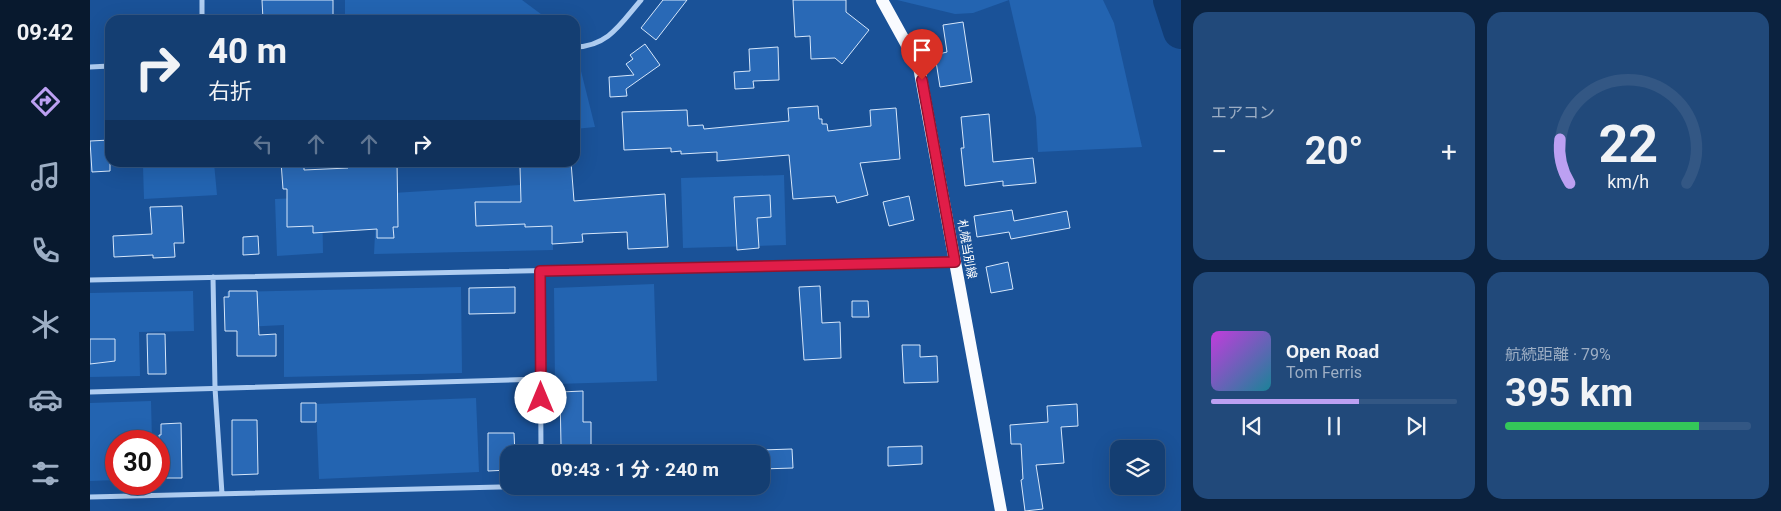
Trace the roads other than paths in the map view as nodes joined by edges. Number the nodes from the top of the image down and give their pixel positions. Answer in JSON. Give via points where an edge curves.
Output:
{"nodes":[{"id":1,"x":202,"y":0,"type":"edge"},
{"id":2,"x":641,"y":0,"type":"edge"},
{"id":3,"x":882,"y":0,"type":"edge"},
{"id":4,"x":202,"y":15,"type":"edge"},
{"id":5,"x":580,"y":47,"type":"edge"},
{"id":6,"x":105,"y":66,"type":"edge"},
{"id":7,"x":90,"y":67,"type":"edge"},
{"id":8,"x":955,"y":262,"type":"junction"},
{"id":9,"x":540,"y":271,"type":"junction"},
{"id":10,"x":213,"y":277,"type":"junction"},
{"id":11,"x":90,"y":280,"type":"edge"},
{"id":12,"x":541,"y":379,"type":"junction"},
{"id":13,"x":215,"y":388,"type":"junction"},
{"id":14,"x":90,"y":392,"type":"edge"},
{"id":15,"x":541,"y":445,"type":"edge"},
{"id":16,"x":500,"y":487,"type":"edge"},
{"id":17,"x":222,"y":494,"type":"junction"},
{"id":18,"x":90,"y":498,"type":"edge"},
{"id":19,"x":1001,"y":511,"type":"edge"}],
"edges":[{"from":1,"to":4,"type":"street"},
{"from":2,"to":5,"type":"street","via":[[607,39]]},
{"from":3,"to":8,"type":"main road","name":"札幌当別線","via":[[920,67]]},
{"from":6,"to":7,"type":"street"},
{"from":8,"to":9,"type":"street"},
{"from":8,"to":19,"type":"main road","name":"札幌当別線"},
{"from":9,"to":10,"type":"street"},
{"from":9,"to":12,"type":"street"},
{"from":10,"to":11,"type":"street"},
{"from":10,"to":13,"type":"street"},
{"from":12,"to":13,"type":"street"},
{"from":12,"to":15,"type":"street"},
{"from":13,"to":14,"type":"street"},
{"from":13,"to":17,"type":"street"},
{"from":16,"to":17,"type":"street"},
{"from":17,"to":18,"type":"street"}]}
